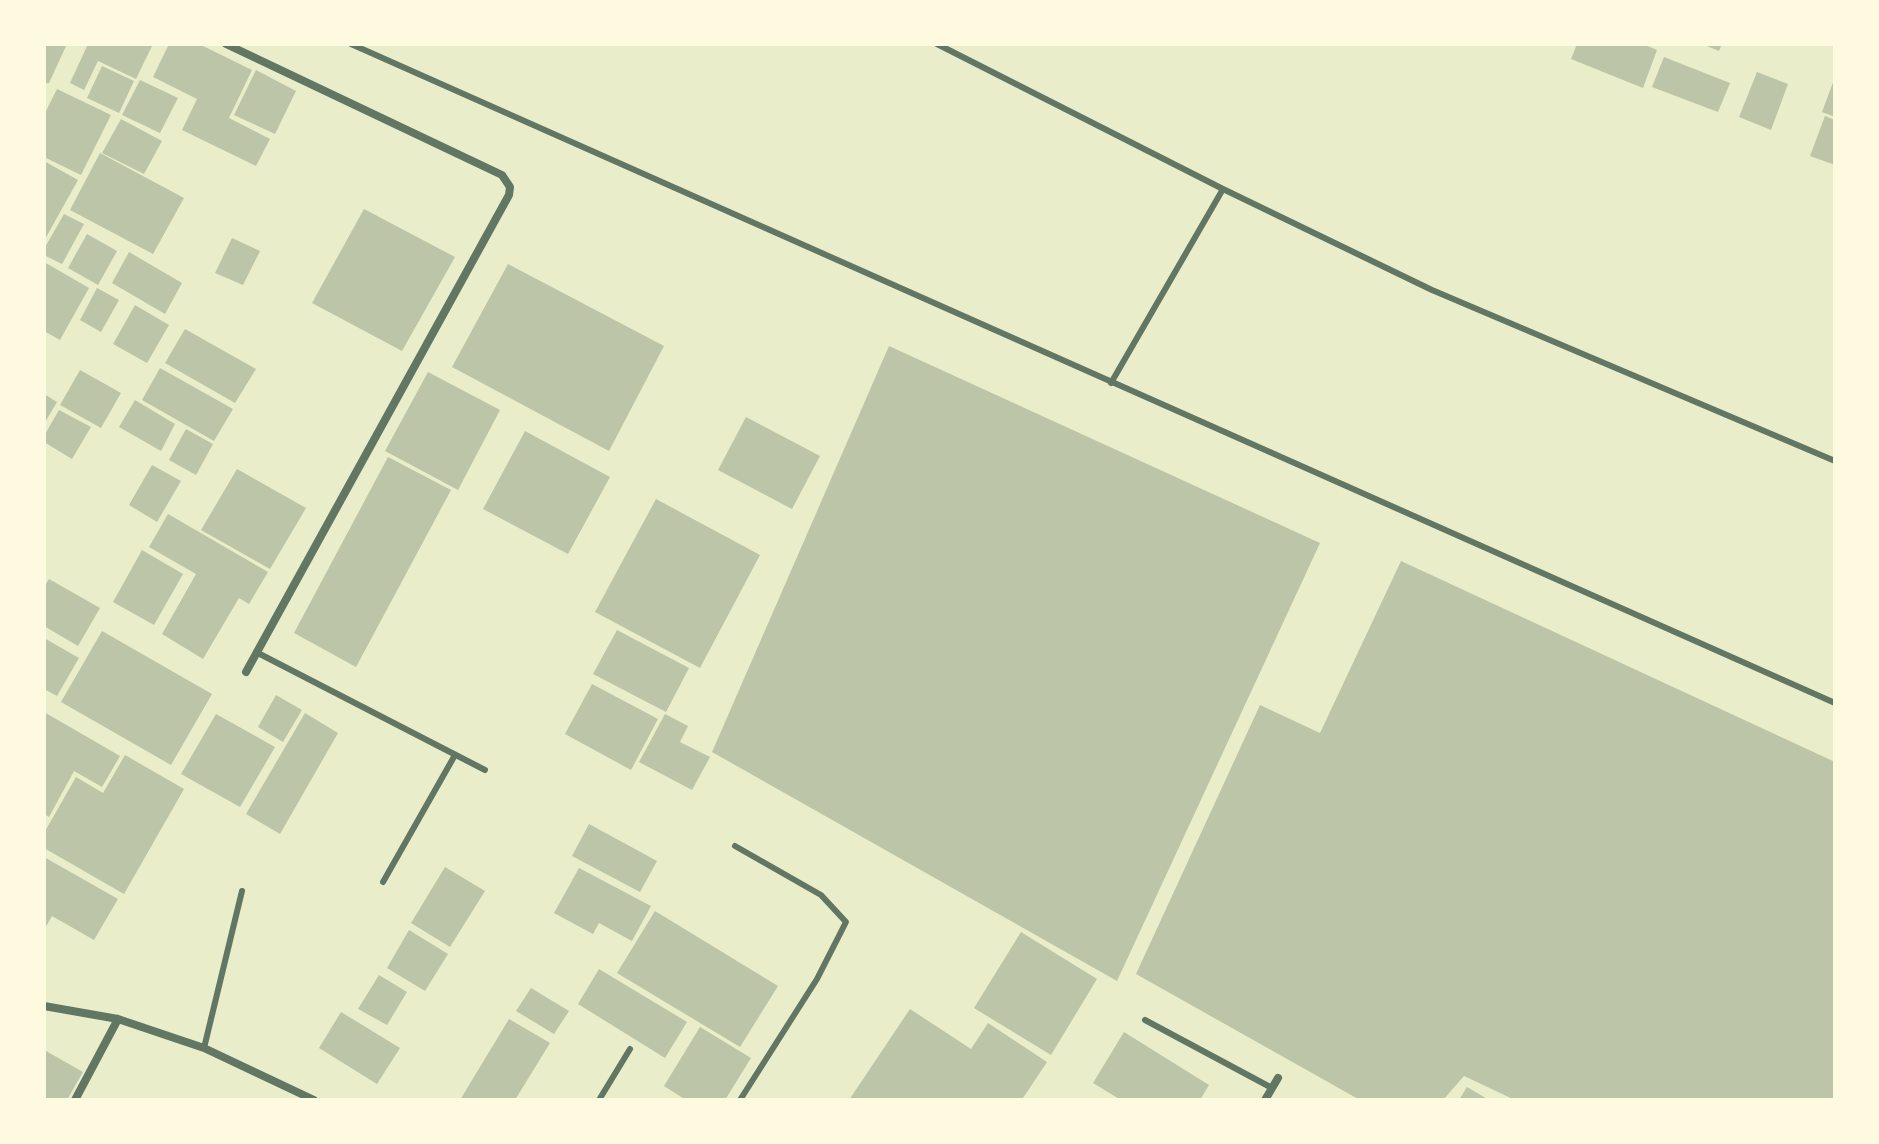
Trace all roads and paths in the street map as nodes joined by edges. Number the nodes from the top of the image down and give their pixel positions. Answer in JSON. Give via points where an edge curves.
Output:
{"nodes":[{"id":1,"x":226,"y":44,"type":"edge"},
{"id":2,"x":351,"y":44,"type":"edge"},
{"id":3,"x":937,"y":44,"type":"edge"},
{"id":4,"x":1223,"y":189,"type":"junction"},
{"id":5,"x":1111,"y":383,"type":"junction"},
{"id":6,"x":1835,"y":461,"type":"edge"},
{"id":7,"x":256,"y":652,"type":"junction"},
{"id":8,"x":246,"y":672,"type":"dead end"},
{"id":9,"x":1835,"y":703,"type":"edge"},
{"id":10,"x":455,"y":755,"type":"junction"},
{"id":11,"x":485,"y":770,"type":"dead end"},
{"id":12,"x":735,"y":846,"type":"dead end"},
{"id":13,"x":383,"y":882,"type":"dead end"},
{"id":14,"x":242,"y":891,"type":"dead end"},
{"id":15,"x":44,"y":1006,"type":"edge"},
{"id":16,"x":118,"y":1019,"type":"junction"},
{"id":17,"x":1145,"y":1020,"type":"dead end"},
{"id":18,"x":204,"y":1048,"type":"junction"},
{"id":19,"x":630,"y":1049,"type":"dead end"},
{"id":20,"x":1278,"y":1078,"type":"dead end"},
{"id":21,"x":1272,"y":1088,"type":"junction"},
{"id":22,"x":75,"y":1100,"type":"edge"},
{"id":23,"x":314,"y":1100,"type":"edge"},
{"id":24,"x":599,"y":1100,"type":"edge"},
{"id":25,"x":740,"y":1100,"type":"edge"},
{"id":26,"x":1265,"y":1100,"type":"edge"}],
"edges":[{"from":1,"to":7,"type":"street","via":[[502,175],[510,187]]},
{"from":2,"to":5,"type":"lane"},
{"from":3,"to":4,"type":"lane"},
{"from":4,"to":5,"type":"lane"},
{"from":4,"to":6,"type":"lane","via":[[1432,290]]},
{"from":5,"to":9,"type":"lane"},
{"from":7,"to":8,"type":"street"},
{"from":7,"to":10,"type":"lane"},
{"from":10,"to":11,"type":"lane"},
{"from":10,"to":13,"type":"lane"},
{"from":12,"to":25,"type":"lane","via":[[821,895],[846,922],[817,979]]},
{"from":14,"to":18,"type":"lane"},
{"from":15,"to":16,"type":"street"},
{"from":16,"to":18,"type":"street"},
{"from":16,"to":22,"type":"street"},
{"from":17,"to":21,"type":"lane"},
{"from":18,"to":23,"type":"street"},
{"from":19,"to":24,"type":"lane"},
{"from":20,"to":21,"type":"street"},
{"from":21,"to":26,"type":"street"}]}
